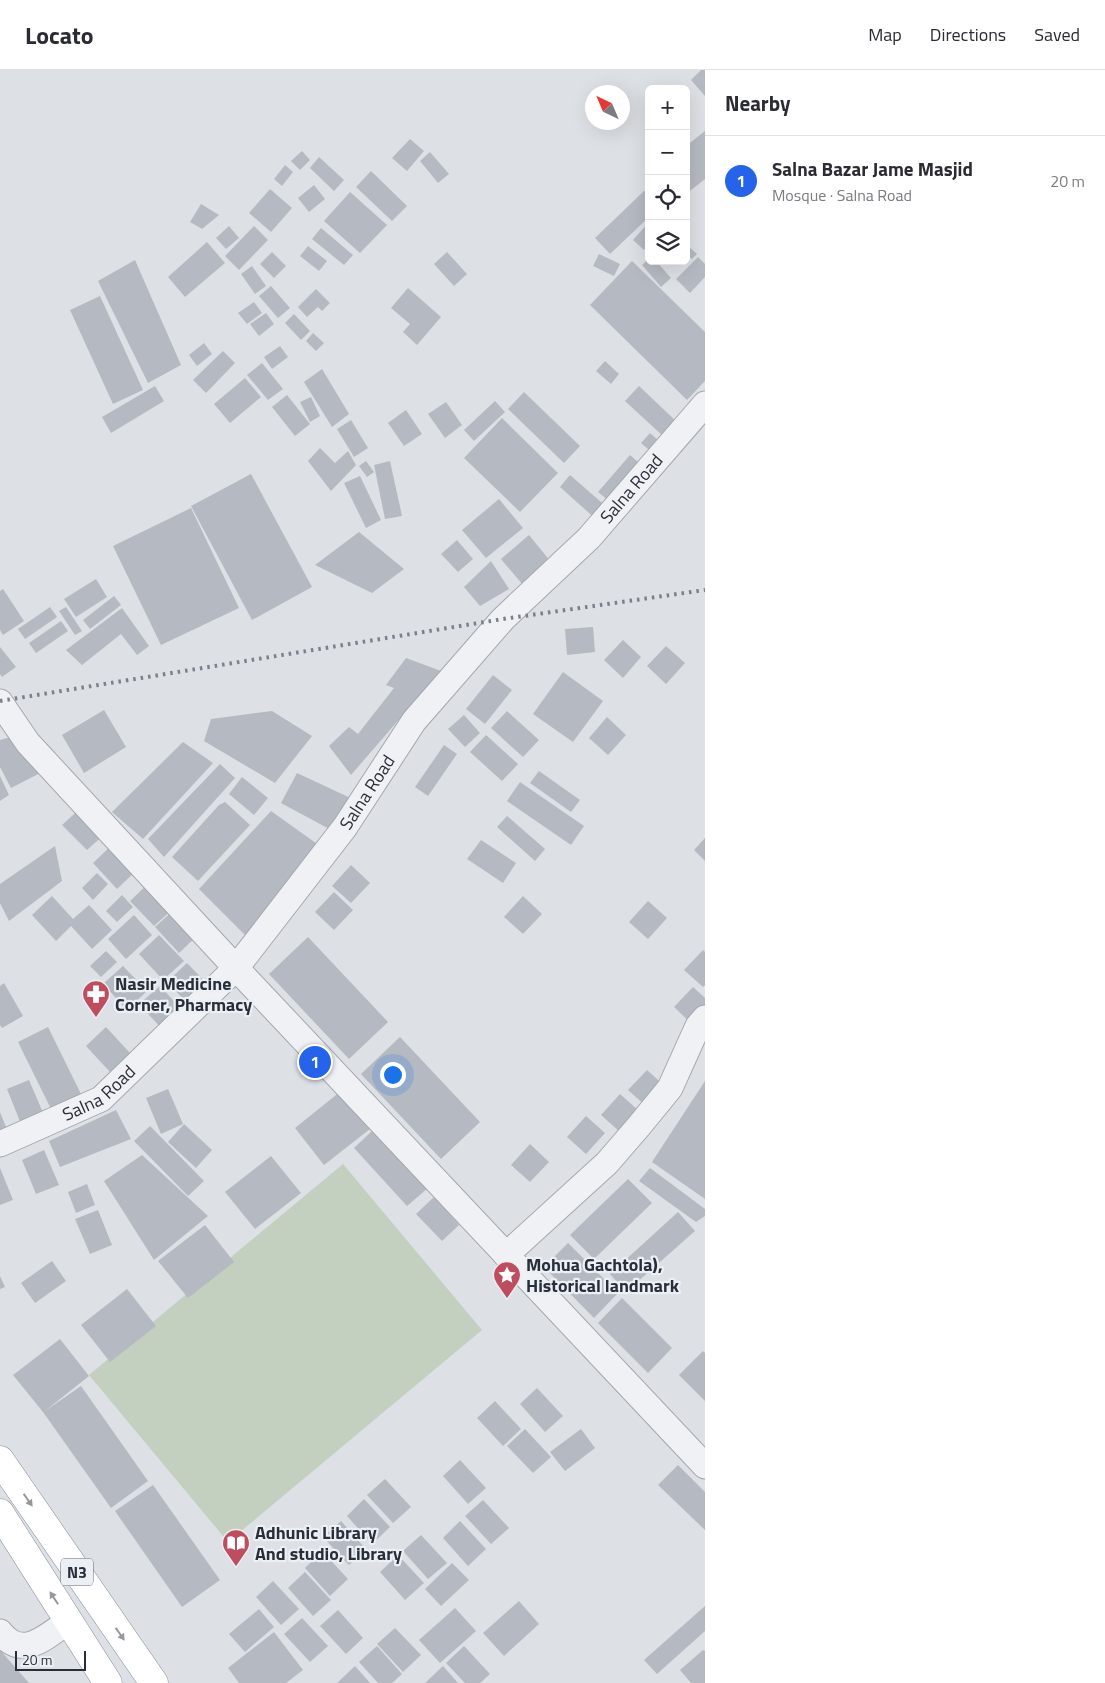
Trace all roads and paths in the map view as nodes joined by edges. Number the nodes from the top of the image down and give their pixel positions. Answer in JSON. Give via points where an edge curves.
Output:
{"nodes":[{"id":1,"x":705,"y":404,"type":"edge"},
{"id":2,"x":0,"y":702,"type":"edge"},
{"id":3,"x":236,"y":968,"type":"junction"},
{"id":4,"x":705,"y":1018,"type":"edge"},
{"id":5,"x":0,"y":1144,"type":"edge"},
{"id":6,"x":506,"y":1254,"type":"junction"},
{"id":7,"x":0,"y":1460,"type":"edge"},
{"id":8,"x":705,"y":1466,"type":"edge"},
{"id":9,"x":0,"y":1513,"type":"edge"},
{"id":10,"x":69,"y":1621,"type":"junction"},
{"id":11,"x":0,"y":1632,"type":"edge"},
{"id":12,"x":103,"y":1681,"type":"edge"},
{"id":13,"x":154,"y":1683,"type":"edge"}],
"edges":[{"from":1,"to":3,"type":"street","name":"Salna Road","via":[[589,538],[503,619],[414,721],[345,827]]},
{"from":2,"to":3,"type":"street","via":[[28,743]]},
{"from":3,"to":5,"type":"street","name":"Salna Road","via":[[100,1099]]},
{"from":3,"to":6,"type":"street"},
{"from":4,"to":6,"type":"street","via":[[698,1026],[670,1088],[639,1126],[607,1163]]},
{"from":6,"to":8,"type":"street"},
{"from":7,"to":13,"type":"highway","number":"N3","one_way":true},
{"from":10,"to":9,"type":"highway","number":"N3","one_way":true},
{"from":10,"to":11,"type":"street","via":[[32,1645],[16,1646]]},
{"from":10,"to":12,"type":"highway","number":"N3"}]}
